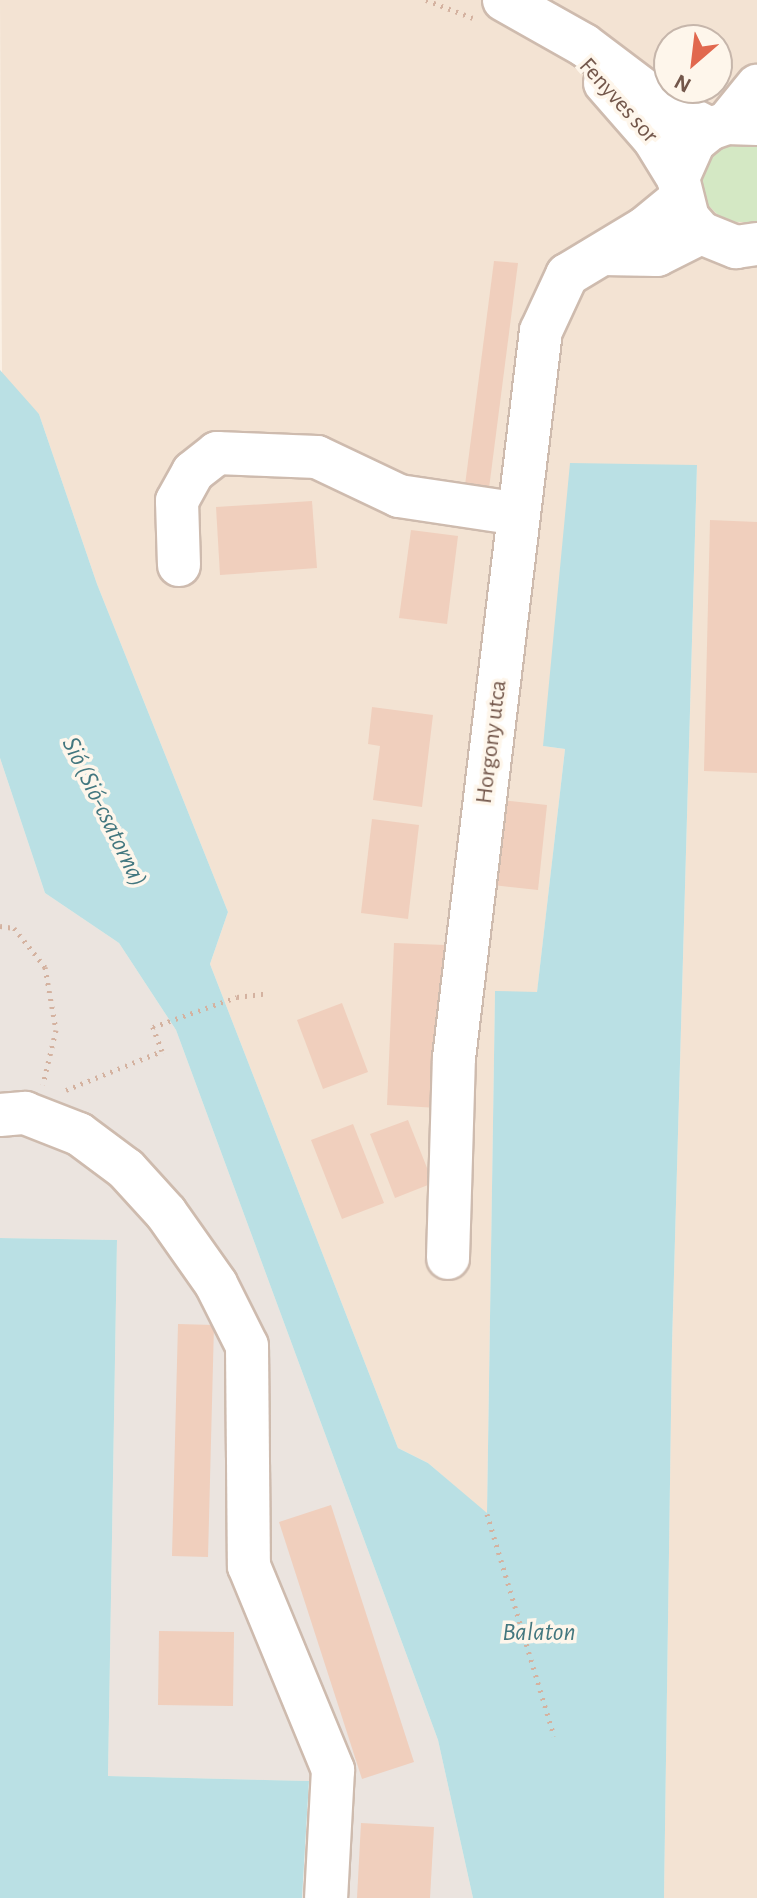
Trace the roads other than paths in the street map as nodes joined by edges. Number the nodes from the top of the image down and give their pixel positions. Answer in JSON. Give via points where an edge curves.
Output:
{"nodes":[{"id":1,"x":493,"y":12,"type":"edge"},
{"id":2,"x":551,"y":28,"type":"junction"},
{"id":3,"x":757,"y":86,"type":"edge"},
{"id":4,"x":732,"y":125,"type":"edge"},
{"id":5,"x":687,"y":203,"type":"junction"},
{"id":6,"x":756,"y":245,"type":"edge"},
{"id":7,"x":519,"y":514,"type":"junction"},
{"id":8,"x":179,"y":565,"type":"dead end"},
{"id":9,"x":0,"y":1115,"type":"edge"},
{"id":10,"x":448,"y":1258,"type":"dead end"},
{"id":11,"x":326,"y":1898,"type":"edge"}],
"edges":[{"from":1,"to":2,"type":"street","name":"Fenyves sor"},
{"from":2,"to":4,"type":"street","name":"Fenyves sor","via":[[584,45],[662,104]]},
{"from":2,"to":5,"type":"street","name":"Fenyves sor","via":[[654,139]]},
{"from":3,"to":4,"type":"street"},
{"from":4,"to":5,"type":"street","via":[[694,142]]},
{"from":5,"to":6,"type":"street","via":[[736,247]]},
{"from":5,"to":7,"type":"street","name":"Horgony utca","via":[[657,255],[603,254],[567,275],[541,331]]},
{"from":7,"to":8,"type":"street","via":[[399,496],[317,457],[217,453],[193,472],[177,501]]},
{"from":7,"to":10,"type":"street","name":"Horgony utca","via":[[454,1058]]},
{"from":9,"to":11,"type":"street","via":[[25,1113],[79,1134],[126,1169],[166,1213],[216,1284],[247,1346],[249,1566],[333,1770]]}]}
